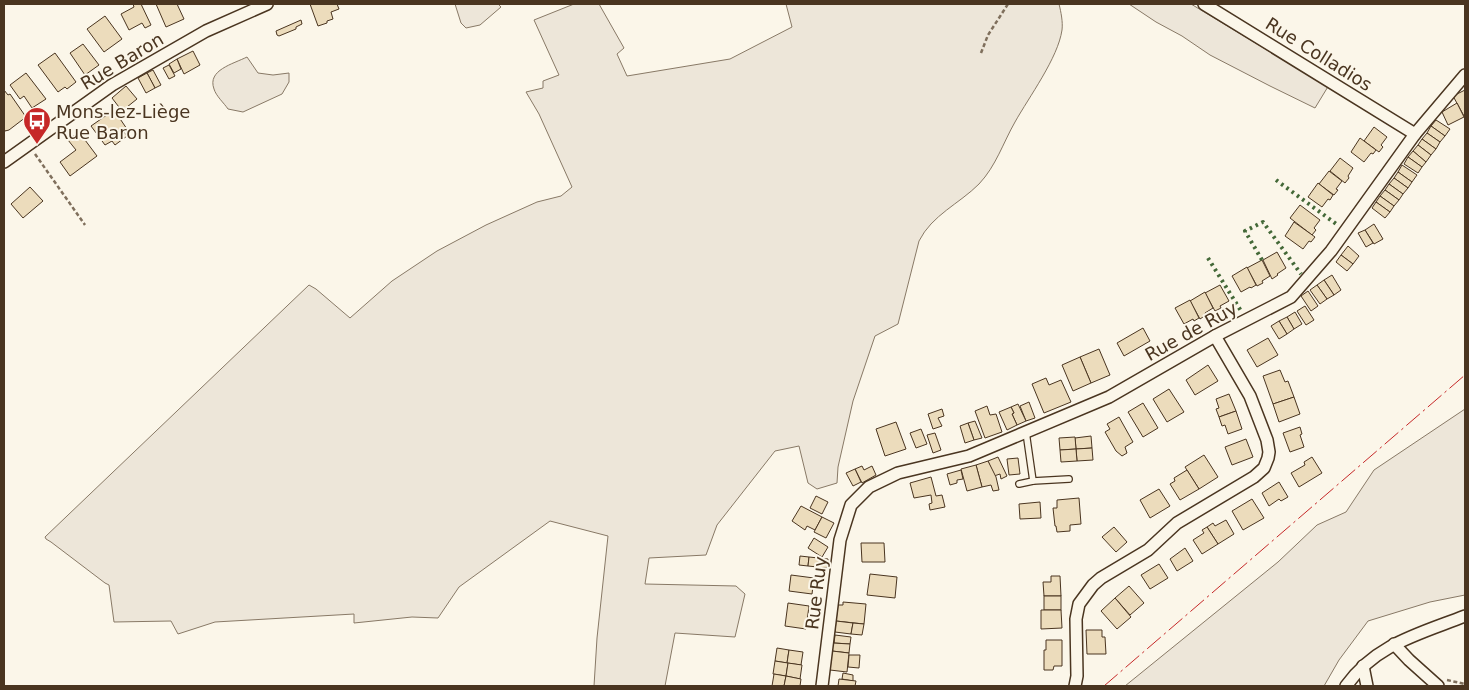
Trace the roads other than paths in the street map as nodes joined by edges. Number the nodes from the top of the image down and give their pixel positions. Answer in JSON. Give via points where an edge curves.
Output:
{"nodes":[{"id":1,"x":267,"y":4,"type":"edge"},
{"id":2,"x":1204,"y":4,"type":"edge"},
{"id":3,"x":1465,"y":74,"type":"edge"},
{"id":4,"x":1415,"y":134,"type":"junction"},
{"id":5,"x":4,"y":162,"type":"edge"},
{"id":6,"x":1215,"y":336,"type":"junction"},
{"id":7,"x":1026,"y":432,"type":"junction"},
{"id":8,"x":1069,"y":479,"type":"dead end"},
{"id":9,"x":1033,"y":481,"type":"junction"},
{"id":10,"x":1019,"y":484,"type":"dead end"},
{"id":11,"x":851,"y":505,"type":"joint"},
{"id":12,"x":1465,"y":616,"type":"edge"},
{"id":13,"x":1394,"y":644,"type":"junction"},
{"id":14,"x":1363,"y":666,"type":"junction"},
{"id":15,"x":822,"y":686,"type":"edge"},
{"id":16,"x":1075,"y":686,"type":"edge"},
{"id":17,"x":1346,"y":686,"type":"edge"},
{"id":18,"x":1367,"y":686,"type":"edge"},
{"id":19,"x":1438,"y":686,"type":"edge"}],
"edges":[{"from":1,"to":5,"type":"street","name":"Rue Baron","via":[[206,31],[112,84]]},
{"from":2,"to":4,"type":"street","name":"Rue Colladios"},
{"from":3,"to":4,"type":"street","name":"Rue de Ruy"},
{"from":4,"to":6,"type":"street","name":"Rue de Ruy","via":[[1331,252],[1291,297]]},
{"from":6,"to":7,"type":"street","name":"Rue de Ruy","via":[[1109,397]]},
{"from":6,"to":16,"type":"street","via":[[1250,396],[1267,440],[1269,452],[1264,468],[1177,523],[1148,550],[1092,585],[1080,604],[1076,619]]},
{"from":7,"to":9,"type":"lane"},
{"from":7,"to":11,"type":"street","name":"Rue de Ruy","via":[[969,456],[898,473],[869,488]]},
{"from":8,"to":9,"type":"lane"},
{"from":9,"to":10,"type":"lane"},
{"from":11,"to":15,"type":"street","name":"Rue Ruy","via":[[840,540]]},
{"from":12,"to":13,"type":"street"},
{"from":13,"to":14,"type":"street"},
{"from":13,"to":19,"type":"street"},
{"from":14,"to":17,"type":"street"},
{"from":14,"to":18,"type":"street"}]}
